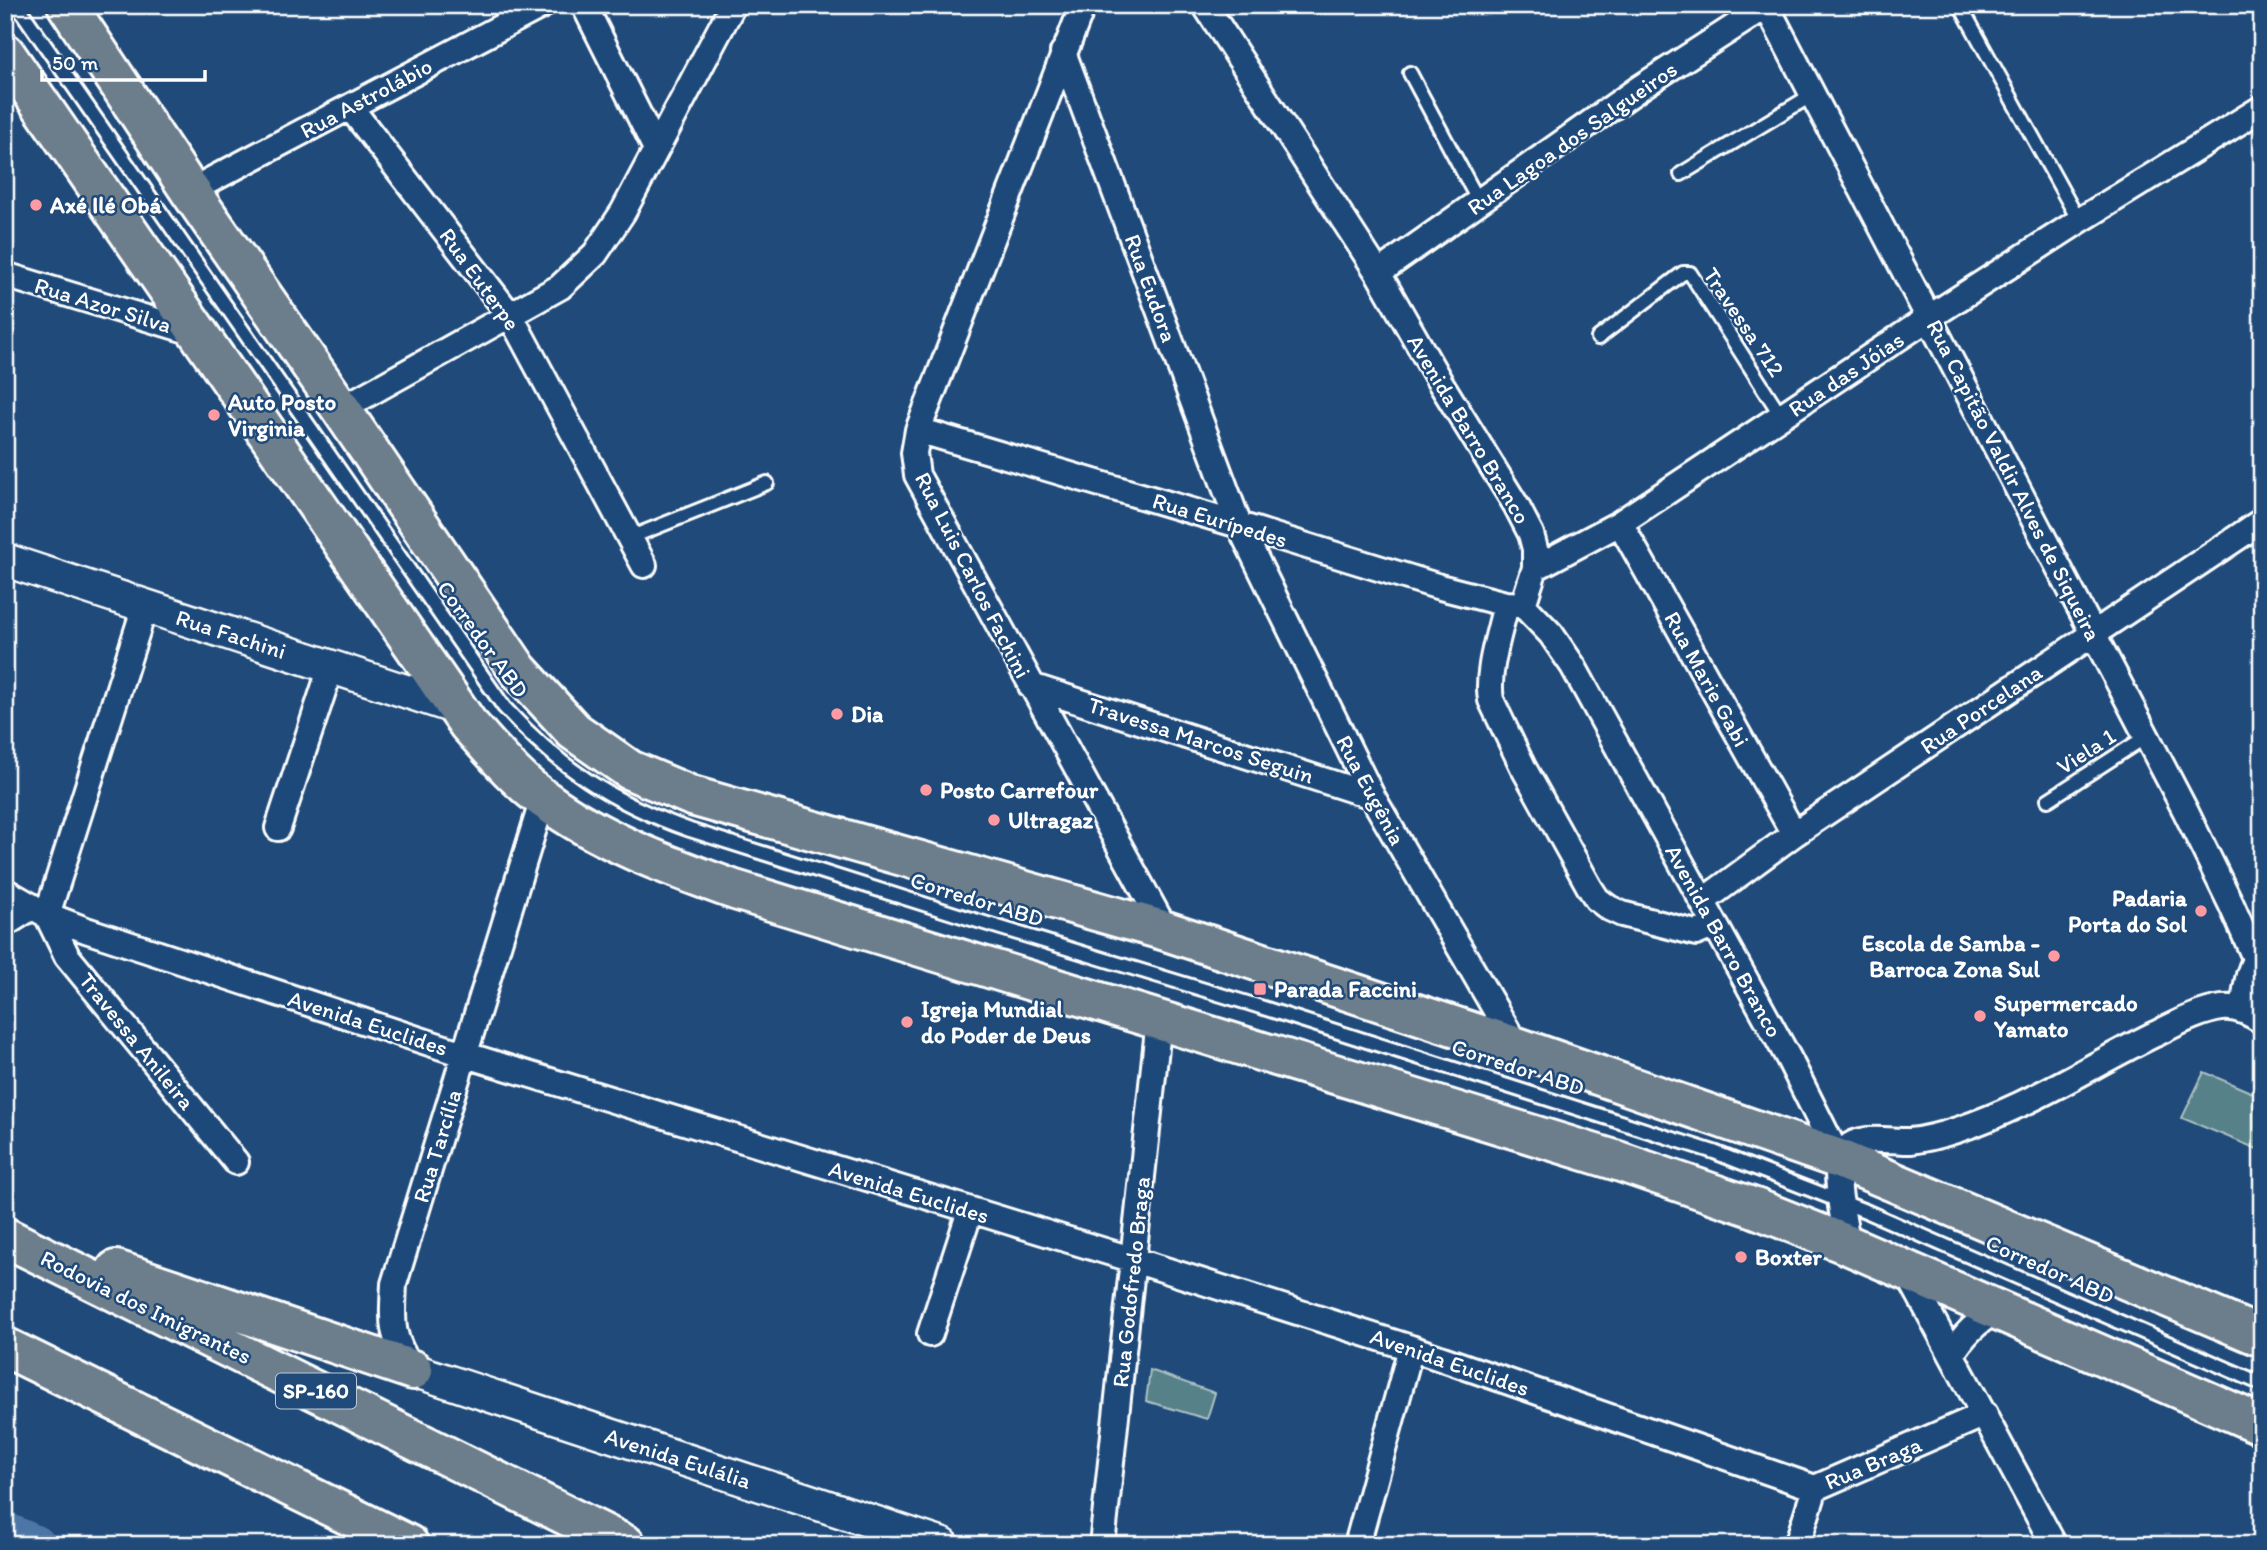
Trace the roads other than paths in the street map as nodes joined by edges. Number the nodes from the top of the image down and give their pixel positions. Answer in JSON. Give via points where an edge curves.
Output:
{"nodes":[{"id":1,"x":17,"y":5,"type":"edge"},
{"id":2,"x":67,"y":5,"type":"edge"},
{"id":3,"x":543,"y":5,"type":"edge"},
{"id":4,"x":584,"y":5,"type":"edge"},
{"id":5,"x":733,"y":5,"type":"edge"},
{"id":6,"x":1205,"y":5,"type":"edge"},
{"id":7,"x":1960,"y":5,"type":"edge"},
{"id":8,"x":1767,"y":6,"type":"edge"},
{"id":9,"x":1087,"y":8,"type":"edge"},
{"id":10,"x":1063,"y":52,"type":"junction"},
{"id":11,"x":5,"y":53,"type":"edge"},
{"id":12,"x":1410,"y":73,"type":"dead end"},
{"id":13,"x":1812,"y":95,"type":"junction"},
{"id":14,"x":350,"y":107,"type":"junction"},
{"id":15,"x":2262,"y":108,"type":"edge"},
{"id":16,"x":655,"y":147,"type":"junction"},
{"id":17,"x":1681,"y":174,"type":"dead end"},
{"id":18,"x":190,"y":191,"type":"junction"},
{"id":19,"x":1479,"y":202,"type":"junction"},
{"id":20,"x":2079,"y":221,"type":"junction"},
{"id":21,"x":1378,"y":274,"type":"junction"},
{"id":22,"x":5,"y":275,"type":"edge"},
{"id":23,"x":510,"y":315,"type":"junction"},
{"id":24,"x":1930,"y":317,"type":"junction"},
{"id":25,"x":200,"y":334,"type":"junction"},
{"id":26,"x":1598,"y":338,"type":"dead end"},
{"id":27,"x":341,"y":409,"type":"junction"},
{"id":28,"x":1782,"y":417,"type":"junction"},
{"id":29,"x":918,"y":430,"type":"junction"},
{"id":30,"x":766,"y":483,"type":"dead end"},
{"id":31,"x":2262,"y":521,"type":"edge"},
{"id":32,"x":1620,"y":523,"type":"junction"},
{"id":33,"x":1239,"y":524,"type":"junction"},
{"id":34,"x":629,"y":538,"type":"junction"},
{"id":35,"x":5,"y":560,"type":"edge"},
{"id":36,"x":644,"y":565,"type":"dead end"},
{"id":37,"x":1535,"y":568,"type":"junction"},
{"id":38,"x":1515,"y":605,"type":"junction"},
{"id":39,"x":145,"y":606,"type":"junction"},
{"id":40,"x":2094,"y":633,"type":"junction"},
{"id":41,"x":331,"y":667,"type":"junction"},
{"id":42,"x":1031,"y":686,"type":"junction"},
{"id":43,"x":457,"y":708,"type":"junction"},
{"id":44,"x":2147,"y":736,"type":"junction"},
{"id":45,"x":1372,"y":796,"type":"junction"},
{"id":46,"x":543,"y":799,"type":"junction"},
{"id":47,"x":2048,"y":800,"type":"dead end"},
{"id":48,"x":278,"y":828,"type":"dead end"},
{"id":49,"x":1794,"y":834,"type":"junction"},
{"id":50,"x":5,"y":891,"type":"edge"},
{"id":51,"x":1703,"y":901,"type":"junction"},
{"id":52,"x":39,"y":911,"type":"junction"},
{"id":53,"x":5,"y":924,"type":"edge"},
{"id":54,"x":1715,"y":925,"type":"junction"},
{"id":55,"x":1166,"y":931,"type":"junction"},
{"id":56,"x":2258,"y":955,"type":"edge"},
{"id":57,"x":2252,"y":1016,"type":"edge"},
{"id":58,"x":1159,"y":1020,"type":"junction"},
{"id":59,"x":1517,"y":1047,"type":"junction"},
{"id":60,"x":466,"y":1055,"type":"junction"},
{"id":61,"x":1839,"y":1159,"type":"junction"},
{"id":62,"x":236,"y":1161,"type":"dead end"},
{"id":63,"x":1840,"y":1200,"type":"junction"},
{"id":64,"x":970,"y":1211,"type":"junction"},
{"id":65,"x":5,"y":1235,"type":"edge"},
{"id":66,"x":1848,"y":1245,"type":"junction"},
{"id":67,"x":1134,"y":1260,"type":"junction"},
{"id":68,"x":1908,"y":1272,"type":"junction"},
{"id":69,"x":1997,"y":1310,"type":"junction"},
{"id":70,"x":930,"y":1334,"type":"dead end"},
{"id":71,"x":2262,"y":1337,"type":"edge"},
{"id":72,"x":5,"y":1347,"type":"edge"},
{"id":73,"x":1411,"y":1348,"type":"junction"},
{"id":74,"x":1952,"y":1354,"type":"junction"},
{"id":75,"x":412,"y":1370,"type":"junction"},
{"id":76,"x":2262,"y":1384,"type":"edge"},
{"id":77,"x":1985,"y":1414,"type":"junction"},
{"id":78,"x":2262,"y":1426,"type":"edge"},
{"id":79,"x":1815,"y":1488,"type":"junction"},
{"id":80,"x":409,"y":1545,"type":"edge"},
{"id":81,"x":626,"y":1545,"type":"edge"},
{"id":82,"x":943,"y":1545,"type":"edge"},
{"id":83,"x":1102,"y":1545,"type":"edge"},
{"id":84,"x":1357,"y":1545,"type":"edge"},
{"id":85,"x":1797,"y":1545,"type":"edge"},
{"id":86,"x":2054,"y":1545,"type":"edge"}],
"edges":[{"from":1,"to":63,"type":"lane","name":"Corredor ABD","via":[[504,707],[529,735],[588,782],[643,812],[690,830],[1714,1152]]},
{"from":2,"to":18,"type":"main road"},
{"from":3,"to":14,"type":"street","name":"Rua Astrolábio"},
{"from":4,"to":16,"type":"street"},
{"from":5,"to":16,"type":"street"},
{"from":6,"to":21,"type":"street","name":"Avenida Barro Branco"},
{"from":7,"to":20,"type":"lane"},
{"from":8,"to":13,"type":"street","name":"Rua Capitão Valdir Alves de Siqueira"},
{"from":8,"to":19,"type":"street","name":"Rua Lagoa dos Salgueiros"},
{"from":9,"to":10,"type":"street","name":"Rua Luis Carlos Fachini"},
{"from":10,"to":29,"type":"street","name":"Rua Luis Carlos Fachini"},
{"from":10,"to":33,"type":"street","name":"Rua Eudora"},
{"from":11,"to":25,"type":"main road"},
{"from":12,"to":19,"type":"lane"},
{"from":13,"to":17,"type":"lane"},
{"from":13,"to":24,"type":"street","name":"Rua Capitão Valdir Alves de Siqueira"},
{"from":14,"to":18,"type":"street","name":"Rua Astrolábio"},
{"from":14,"to":23,"type":"street","name":"Rua Euterpe"},
{"from":15,"to":20,"type":"street","name":"Rua das Jóias"},
{"from":16,"to":23,"type":"street","via":[[623,212],[595,254],[560,287]]},
{"from":18,"to":27,"type":"main road"},
{"from":19,"to":21,"type":"street","name":"Rua Lagoa dos Salgueiros"},
{"from":20,"to":24,"type":"street","name":"Rua das Jóias"},
{"from":21,"to":37,"type":"street","name":"Avenida Barro Branco","via":[[1516,505],[1531,534]]},
{"from":22,"to":25,"type":"street","name":"Rua Azor Silva"},
{"from":23,"to":27,"type":"street"},
{"from":23,"to":34,"type":"street","name":"Rua Euterpe"},
{"from":24,"to":28,"type":"street","name":"Rua das Jóias"},
{"from":24,"to":40,"type":"street","name":"Rua Capitão Valdir Alves de Siqueira"},
{"from":25,"to":43,"type":"main road"},
{"from":26,"to":28,"type":"lane","name":"Travessa 712","via":[[1683,273],[1690,273]]},
{"from":27,"to":55,"type":"main road","via":[[518,670],[574,731],[630,770],[692,796]]},
{"from":28,"to":32,"type":"street","name":"Rua das Jóias"},
{"from":29,"to":33,"type":"street","name":"Rua Eurípedes"},
{"from":29,"to":42,"type":"street","name":"Rua Luis Carlos Fachini","via":[[917,475]]},
{"from":30,"to":34,"type":"lane"},
{"from":31,"to":40,"type":"street","name":"Rua Porcelana"},
{"from":32,"to":37,"type":"street","name":"Rua das Jóias"},
{"from":32,"to":49,"type":"street","name":"Rua Marie Gabi"},
{"from":33,"to":38,"type":"street","name":"Rua Eurípedes","via":[[1440,587]]},
{"from":33,"to":45,"type":"street","name":"Rua Eugênia"},
{"from":34,"to":36,"type":"street","name":"Rua Euterpe"},
{"from":35,"to":39,"type":"street","name":"Rua Fachini"},
{"from":37,"to":38,"type":"street","name":"Avenida Barro Branco"},
{"from":38,"to":51,"type":"street","name":"Avenida Barro Branco","via":[[1551,634],[1573,666]]},
{"from":38,"to":54,"type":"street","via":[[1491,673],[1491,700],[1590,888],[1603,904],[1622,914],[1696,933]]},
{"from":39,"to":41,"type":"street","name":"Rua Fachini"},
{"from":39,"to":52,"type":"street"},
{"from":40,"to":44,"type":"street","name":"Rua Capitão Valdir Alves de Siqueira"},
{"from":40,"to":49,"type":"street","name":"Rua Porcelana"},
{"from":41,"to":43,"type":"street","name":"Rua Fachini"},
{"from":41,"to":48,"type":"street"},
{"from":42,"to":45,"type":"street","name":"Travessa Marcos Seguin"},
{"from":42,"to":55,"type":"street","name":"Rua Luis Carlos Fachini"},
{"from":43,"to":46,"type":"main road"},
{"from":44,"to":47,"type":"lane","name":"Viela 1"},
{"from":44,"to":56,"type":"street","name":"Rua Capitão Valdir Alves de Siqueira"},
{"from":45,"to":59,"type":"street","name":"Rua Eugênia"},
{"from":46,"to":58,"type":"main road","via":[[596,832],[657,861],[735,890]]},
{"from":46,"to":60,"type":"street","name":"Rua Tarcília"},
{"from":49,"to":51,"type":"street","name":"Rua Porcelana"},
{"from":50,"to":52,"type":"street","name":"Avenida Euclides"},
{"from":51,"to":54,"type":"street","name":"Avenida Barro Branco"},
{"from":52,"to":53,"type":"street"},
{"from":52,"to":60,"type":"street","name":"Avenida Euclides"},
{"from":52,"to":62,"type":"street","name":"Travessa Anileira","via":[[67,956]]},
{"from":54,"to":61,"type":"street","name":"Avenida Barro Branco"},
{"from":55,"to":59,"type":"main road"},
{"from":56,"to":57,"type":"street","via":[[2248,981]]},
{"from":57,"to":61,"type":"street","via":[[2221,1008],[2175,1024],[2000,1114],[1912,1140],[1855,1143]]},
{"from":58,"to":66,"type":"main road","via":[[1618,1161]]},
{"from":58,"to":67,"type":"street","name":"Rua Godofredo Braga"},
{"from":59,"to":61,"type":"main road"},
{"from":60,"to":64,"type":"street","name":"Avenida Euclides"},
{"from":60,"to":75,"type":"street","name":"Rua Tarcília","via":[[394,1284],[392,1318],[398,1349]]},
{"from":61,"to":63,"type":"street"},
{"from":61,"to":71,"type":"main road"},
{"from":63,"to":66,"type":"street"},
{"from":63,"to":76,"type":"lane","name":"Corredor ABD"},
{"from":64,"to":67,"type":"street","name":"Avenida Euclides"},
{"from":64,"to":70,"type":"street"},
{"from":65,"to":75,"type":"main road"},
{"from":65,"to":81,"type":"main road","name":"Rodovia dos Imigrantes","number":"SP-160"},
{"from":66,"to":68,"type":"main road"},
{"from":67,"to":73,"type":"street","name":"Avenida Euclides"},
{"from":67,"to":83,"type":"street","name":"Rua Godofredo Braga"},
{"from":68,"to":69,"type":"main road"},
{"from":68,"to":74,"type":"street"},
{"from":69,"to":74,"type":"street","via":[[1977,1322]]},
{"from":69,"to":78,"type":"main road"},
{"from":72,"to":80,"type":"main road"},
{"from":73,"to":79,"type":"street","name":"Avenida Euclides"},
{"from":73,"to":84,"type":"street"},
{"from":74,"to":77,"type":"street"},
{"from":75,"to":82,"type":"street","name":"Avenida Eulália"},
{"from":77,"to":79,"type":"street","name":"Rua Braga"},
{"from":77,"to":86,"type":"street"},
{"from":79,"to":85,"type":"street","name":"Rua Braga"}]}
